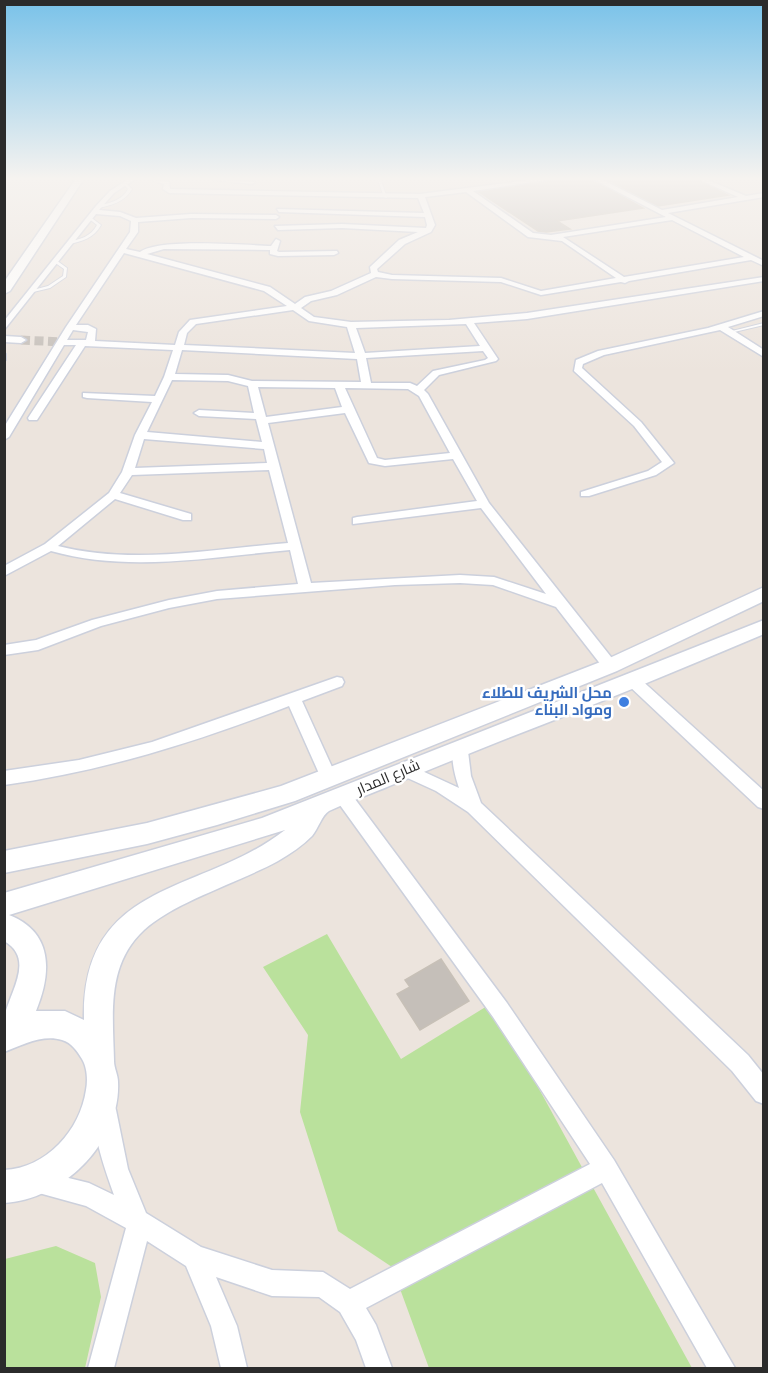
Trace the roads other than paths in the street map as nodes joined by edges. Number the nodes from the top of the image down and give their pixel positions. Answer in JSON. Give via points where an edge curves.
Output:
{"nodes":[{"id":1,"x":36,"y":244,"type":"edge"},
{"id":2,"x":68,"y":244,"type":"edge"},
{"id":3,"x":126,"y":244,"type":"edge"},
{"id":4,"x":275,"y":244,"type":"edge"},
{"id":5,"x":399,"y":244,"type":"edge"},
{"id":6,"x":572,"y":244,"type":"edge"},
{"id":7,"x":724,"y":244,"type":"edge"},
{"id":8,"x":274,"y":248,"type":"junction"},
{"id":9,"x":122,"y":250,"type":"junction"},
{"id":10,"x":334,"y":253,"type":"dead end"},
{"id":11,"x":141,"y":255,"type":"junction"},
{"id":12,"x":752,"y":258,"type":"junction"},
{"id":13,"x":55,"y":261,"type":"junction"},
{"id":14,"x":764,"y":264,"type":"edge"},
{"id":15,"x":375,"y":274,"type":"junction"},
{"id":16,"x":764,"y":279,"type":"edge"},
{"id":17,"x":625,"y":280,"type":"junction"},
{"id":18,"x":4,"y":291,"type":"edge"},
{"id":19,"x":30,"y":292,"type":"junction"},
{"id":20,"x":297,"y":307,"type":"junction"},
{"id":21,"x":764,"y":313,"type":"edge"},
{"id":22,"x":468,"y":321,"type":"junction"},
{"id":23,"x":764,"y":324,"type":"edge"},
{"id":24,"x":351,"y":325,"type":"junction"},
{"id":25,"x":720,"y":326,"type":"junction"},
{"id":26,"x":4,"y":327,"type":"edge"},
{"id":27,"x":70,"y":327,"type":"junction"},
{"id":28,"x":729,"y":332,"type":"junction"},
{"id":29,"x":4,"y":339,"type":"edge"},
{"id":30,"x":21,"y":340,"type":"tunnel mouth"},
{"id":31,"x":62,"y":342,"type":"junction"},
{"id":32,"x":86,"y":343,"type":"junction"},
{"id":33,"x":180,"y":346,"type":"junction"},
{"id":34,"x":486,"y":348,"type":"junction"},
{"id":35,"x":4,"y":354,"type":"edge"},
{"id":36,"x":764,"y":354,"type":"edge"},
{"id":37,"x":361,"y":356,"type":"junction"},
{"id":38,"x":4,"y":360,"type":"edge"},
{"id":39,"x":169,"y":377,"type":"junction"},
{"id":40,"x":252,"y":384,"type":"junction"},
{"id":41,"x":338,"y":384,"type":"junction"},
{"id":42,"x":366,"y":384,"type":"junction"},
{"id":43,"x":418,"y":390,"type":"junction"},
{"id":44,"x":87,"y":395,"type":"dead end"},
{"id":45,"x":158,"y":399,"type":"junction"},
{"id":46,"x":348,"y":409,"type":"junction"},
{"id":47,"x":199,"y":413,"type":"dead end"},
{"id":48,"x":33,"y":418,"type":"dead end"},
{"id":49,"x":262,"y":418,"type":"junction"},
{"id":50,"x":140,"y":435,"type":"junction"},
{"id":51,"x":4,"y":437,"type":"edge"},
{"id":52,"x":268,"y":446,"type":"junction"},
{"id":53,"x":458,"y":455,"type":"junction"},
{"id":54,"x":273,"y":466,"type":"junction"},
{"id":55,"x":128,"y":472,"type":"junction"},
{"id":56,"x":585,"y":494,"type":"dead end"},
{"id":57,"x":113,"y":495,"type":"junction"},
{"id":58,"x":484,"y":504,"type":"junction"},
{"id":59,"x":187,"y":517,"type":"dead end"},
{"id":60,"x":357,"y":521,"type":"dead end"},
{"id":61,"x":296,"y":546,"type":"junction"},
{"id":62,"x":49,"y":547,"type":"junction"},
{"id":63,"x":4,"y":572,"type":"edge"},
{"id":64,"x":306,"y":589,"type":"junction"},
{"id":65,"x":764,"y":593,"type":"edge"},
{"id":66,"x":561,"y":604,"type":"junction"},
{"id":67,"x":764,"y":626,"type":"edge"},
{"id":68,"x":4,"y":650,"type":"edge"},
{"id":69,"x":610,"y":666,"type":"junction"},
{"id":70,"x":633,"y":681,"type":"junction"},
{"id":71,"x":337,"y":682,"type":"dead end"},
{"id":72,"x":293,"y":697,"type":"junction"},
{"id":73,"x":461,"y":747,"type":"junction"},
{"id":74,"x":407,"y":770,"type":"junction"},
{"id":75,"x":4,"y":777,"type":"edge"},
{"id":76,"x":336,"y":787,"type":"junction"},
{"id":77,"x":763,"y":800,"type":"edge"},
{"id":78,"x":474,"y":807,"type":"junction"},
{"id":79,"x":316,"y":808,"type":"junction"},
{"id":80,"x":4,"y":862,"type":"edge"},
{"id":81,"x":4,"y":904,"type":"edge"},
{"id":82,"x":4,"y":926,"type":"edge"},
{"id":83,"x":9,"y":1034,"type":"edge"},
{"id":84,"x":100,"y":1059,"type":"junction"},
{"id":85,"x":764,"y":1093,"type":"edge"},
{"id":86,"x":104,"y":1095,"type":"junction"},
{"id":87,"x":606,"y":1168,"type":"junction"},
{"id":88,"x":12,"y":1187,"type":"edge"},
{"id":89,"x":139,"y":1225,"type":"junction"},
{"id":90,"x":195,"y":1257,"type":"junction"},
{"id":91,"x":349,"y":1303,"type":"junction"},
{"id":92,"x":101,"y":1368,"type":"edge"},
{"id":93,"x":234,"y":1368,"type":"edge"},
{"id":94,"x":379,"y":1368,"type":"edge"},
{"id":95,"x":722,"y":1368,"type":"edge"}],
"edges":[{"from":1,"to":18,"type":"street"},
{"from":2,"to":13,"type":"street"},
{"from":3,"to":9,"type":"street"},
{"from":4,"to":8,"type":"street"},
{"from":5,"to":15,"type":"street","via":[[373,269]]},
{"from":6,"to":17,"type":"street"},
{"from":7,"to":12,"type":"street"},
{"from":8,"to":10,"type":"street","via":[[273,252],[278,254]]},
{"from":8,"to":11,"type":"street","via":[[164,247]]},
{"from":9,"to":11,"type":"street"},
{"from":9,"to":27,"type":"street"},
{"from":11,"to":20,"type":"street","via":[[263,287]]},
{"from":12,"to":14,"type":"street"},
{"from":12,"to":17,"type":"street"},
{"from":13,"to":19,"type":"street"},
{"from":13,"to":19,"type":"lane","via":[[66,268],[65,276],[49,287]]},
{"from":15,"to":17,"type":"street","via":[[501,280],[541,293]]},
{"from":15,"to":20,"type":"street","via":[[334,293],[308,299]]},
{"from":16,"to":22,"type":"street","via":[[571,310]]},
{"from":19,"to":26,"type":"street"},
{"from":20,"to":24,"type":"street","via":[[312,319]]},
{"from":20,"to":33,"type":"street","via":[[193,322],[183,332]]},
{"from":21,"to":25,"type":"street"},
{"from":22,"to":24,"type":"street"},
{"from":22,"to":34,"type":"street"},
{"from":23,"to":28,"type":"lane"},
{"from":24,"to":37,"type":"street"},
{"from":25,"to":28,"type":"street"},
{"from":25,"to":56,"type":"street","via":[[601,353],[579,362],[577,369],[635,421],[668,463],[652,473]]},
{"from":27,"to":31,"type":"street"},
{"from":27,"to":32,"type":"street","via":[[93,331]]},
{"from":28,"to":36,"type":"street"},
{"from":29,"to":30,"type":"street"},
{"from":31,"to":32,"type":"street"},
{"from":31,"to":51,"type":"street"},
{"from":32,"to":33,"type":"street"},
{"from":32,"to":48,"type":"street"},
{"from":33,"to":37,"type":"street"},
{"from":33,"to":39,"type":"street"},
{"from":34,"to":37,"type":"street"},
{"from":34,"to":43,"type":"street","via":[[493,358],[488,362],[436,373]]},
{"from":35,"to":38,"type":"lane"},
{"from":37,"to":42,"type":"street"},
{"from":39,"to":40,"type":"street","via":[[228,378]]},
{"from":39,"to":45,"type":"street"},
{"from":40,"to":41,"type":"street"},
{"from":40,"to":49,"type":"street"},
{"from":41,"to":42,"type":"street"},
{"from":41,"to":46,"type":"street"},
{"from":42,"to":43,"type":"street","via":[[410,386]]},
{"from":43,"to":53,"type":"street"},
{"from":44,"to":45,"type":"street"},
{"from":45,"to":50,"type":"street"},
{"from":46,"to":49,"type":"street"},
{"from":46,"to":53,"type":"street","via":[[378,464]]},
{"from":47,"to":49,"type":"street"},
{"from":49,"to":52,"type":"street"},
{"from":50,"to":52,"type":"street"},
{"from":50,"to":55,"type":"street"},
{"from":52,"to":54,"type":"street"},
{"from":53,"to":58,"type":"street"},
{"from":54,"to":55,"type":"street"},
{"from":54,"to":61,"type":"street"},
{"from":55,"to":57,"type":"street"},
{"from":57,"to":59,"type":"street"},
{"from":57,"to":62,"type":"street"},
{"from":58,"to":60,"type":"street"},
{"from":58,"to":66,"type":"street"},
{"from":61,"to":62,"type":"street","via":[[115,557]]},
{"from":61,"to":64,"type":"street"},
{"from":62,"to":63,"type":"street"},
{"from":64,"to":66,"type":"street","via":[[395,581],[494,581]]},
{"from":64,"to":68,"type":"street","via":[[249,591],[195,599],[97,623],[38,645]]},
{"from":65,"to":69,"type":"street","name":"شارع المدار"},
{"from":66,"to":69,"type":"street"},
{"from":67,"to":70,"type":"street","name":"شارع المدار"},
{"from":69,"to":76,"type":"street","name":"شارع المدار"},
{"from":70,"to":73,"type":"street","name":"شارع المدار"},
{"from":70,"to":77,"type":"street"},
{"from":71,"to":72,"type":"street"},
{"from":72,"to":75,"type":"street","via":[[247,717],[146,750]]},
{"from":72,"to":76,"type":"street"},
{"from":73,"to":74,"type":"street","name":"شارع المدار"},
{"from":73,"to":78,"type":"street","via":[[463,776]]},
{"from":74,"to":76,"type":"street","name":"شارع المدار"},
{"from":74,"to":78,"type":"street"},
{"from":76,"to":79,"type":"street","name":"شارع المدار"},
{"from":76,"to":80,"type":"street","name":"شارع المدار","via":[[195,823]]},
{"from":76,"to":87,"type":"street","via":[[500,1010]]},
{"from":78,"to":85,"type":"street","via":[[740,1063]]},
{"from":79,"to":81,"type":"street","name":"شارع المدار","via":[[218,843]]},
{"from":79,"to":84,"type":"street","via":[[307,825],[288,843],[152,907],[117,938],[106,959],[99,993]]},
{"from":82,"to":83,"type":"street","via":[[16,931],[30,947],[35,970],[28,998]]},
{"from":83,"to":84,"type":"street","via":[[32,1026],[66,1027],[81,1034]]},
{"from":84,"to":86,"type":"street"},
{"from":86,"to":88,"type":"street","via":[[98,1116],[73,1155],[54,1170]]},
{"from":86,"to":89,"type":"street","via":[[113,1161]]},
{"from":87,"to":91,"type":"street"},
{"from":87,"to":95,"type":"street"},
{"from":88,"to":89,"type":"street","via":[[61,1187],[89,1195]]},
{"from":89,"to":90,"type":"street"},
{"from":89,"to":92,"type":"street"},
{"from":90,"to":91,"type":"street","via":[[272,1283],[324,1285]]},
{"from":90,"to":93,"type":"street","via":[[224,1326]]},
{"from":91,"to":94,"type":"street","via":[[367,1334]]}]}
